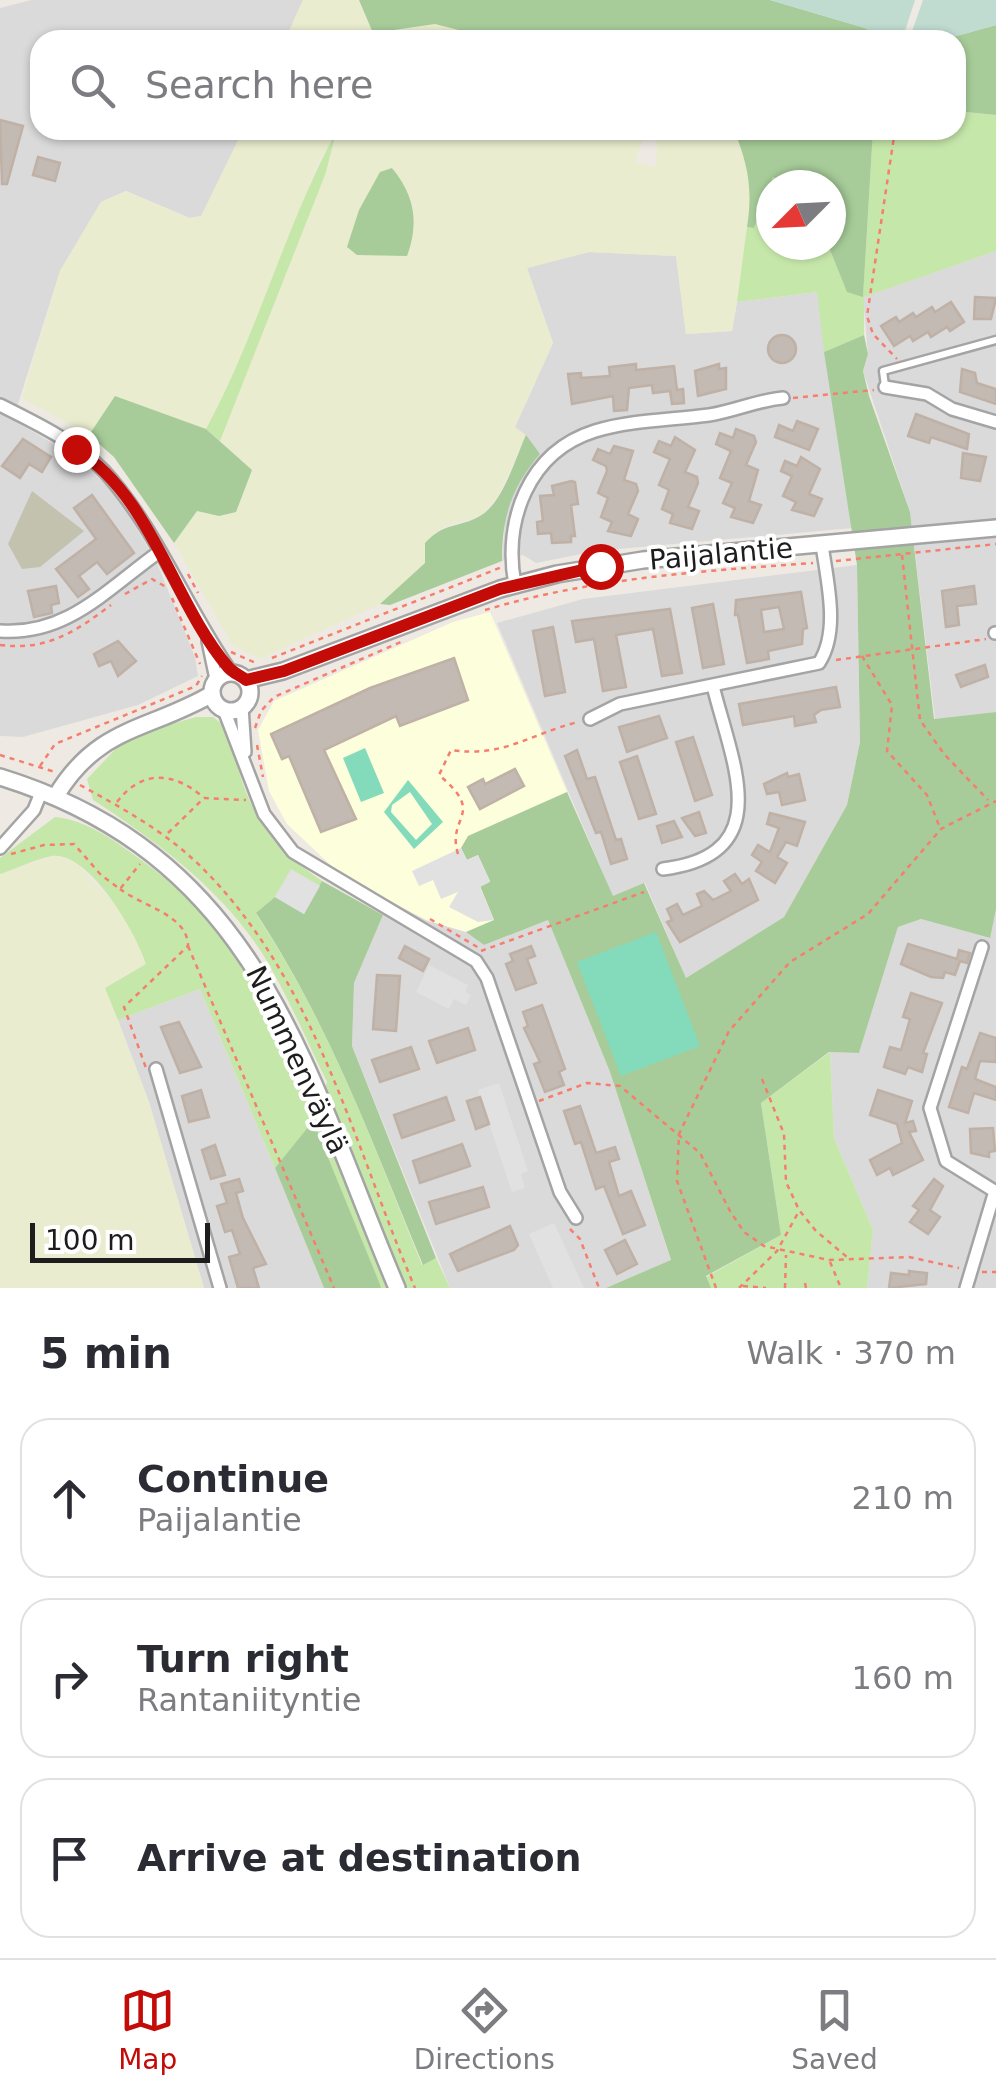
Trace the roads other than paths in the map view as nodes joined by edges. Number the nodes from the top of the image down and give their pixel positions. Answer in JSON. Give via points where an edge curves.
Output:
{"nodes":[{"id":1,"x":996,"y":340,"type":"edge"},
{"id":2,"x":886,"y":388,"type":"joint"},
{"id":3,"x":783,"y":398,"type":"road end"},
{"id":4,"x":0,"y":405,"type":"edge"},
{"id":5,"x":996,"y":422,"type":"edge"},
{"id":6,"x":996,"y":528,"type":"edge"},
{"id":7,"x":159,"y":552,"type":"junction"},
{"id":8,"x":823,"y":553,"type":"junction"},
{"id":9,"x":515,"y":585,"type":"junction"},
{"id":10,"x":0,"y":631,"type":"edge"},
{"id":11,"x":713,"y":686,"type":"junction"},
{"id":12,"x":230,"y":693,"type":"junction"},
{"id":13,"x":590,"y":719,"type":"road end"},
{"id":14,"x":0,"y":777,"type":"edge"},
{"id":15,"x":49,"y":793,"type":"junction"},
{"id":16,"x":3,"y":852,"type":"edge"},
{"id":17,"x":663,"y":869,"type":"dead end"},
{"id":18,"x":982,"y":947,"type":"dead end"},
{"id":19,"x":156,"y":1069,"type":"road end"},
{"id":20,"x":995,"y":1192,"type":"edge"},
{"id":21,"x":570,"y":1221,"type":"road end"},
{"id":22,"x":220,"y":1288,"type":"edge"},
{"id":23,"x":398,"y":1288,"type":"edge"},
{"id":24,"x":966,"y":1288,"type":"edge"}],
"edges":[{"from":1,"to":2,"type":"lane","via":[[883,371]]},
{"from":2,"to":5,"type":"street","via":[[928,394]]},
{"from":3,"to":9,"type":"street","via":[[597,430],[562,447],[518,505],[512,531]]},
{"from":4,"to":7,"type":"street","via":[[102,468]]},
{"from":6,"to":8,"type":"street","name":"Paijalantie"},
{"from":7,"to":10,"type":"street","via":[[62,622],[26,633]]},
{"from":7,"to":12,"type":"street"},
{"from":8,"to":9,"type":"street","name":"Paijalantie","via":[[614,564]]},
{"from":8,"to":11,"type":"street","via":[[830,630],[819,663]]},
{"from":9,"to":12,"type":"street","name":"Paijalantie"},
{"from":11,"to":13,"type":"street","via":[[620,704]]},
{"from":11,"to":17,"type":"street","via":[[740,796],[738,822],[714,854]]},
{"from":12,"to":15,"type":"street","name":"Paijalantie","via":[[104,740]]},
{"from":12,"to":21,"type":"street","via":[[256,797],[293,852],[478,956]]},
{"from":14,"to":15,"type":"street"},
{"from":15,"to":16,"type":"street"},
{"from":15,"to":23,"type":"street","name":"Nummenväylä","via":[[94,814],[171,868],[226,924],[263,977]]},
{"from":18,"to":20,"type":"street","via":[[930,1108],[946,1162]]},
{"from":19,"to":22,"type":"street"},
{"from":20,"to":24,"type":"street"}]}
